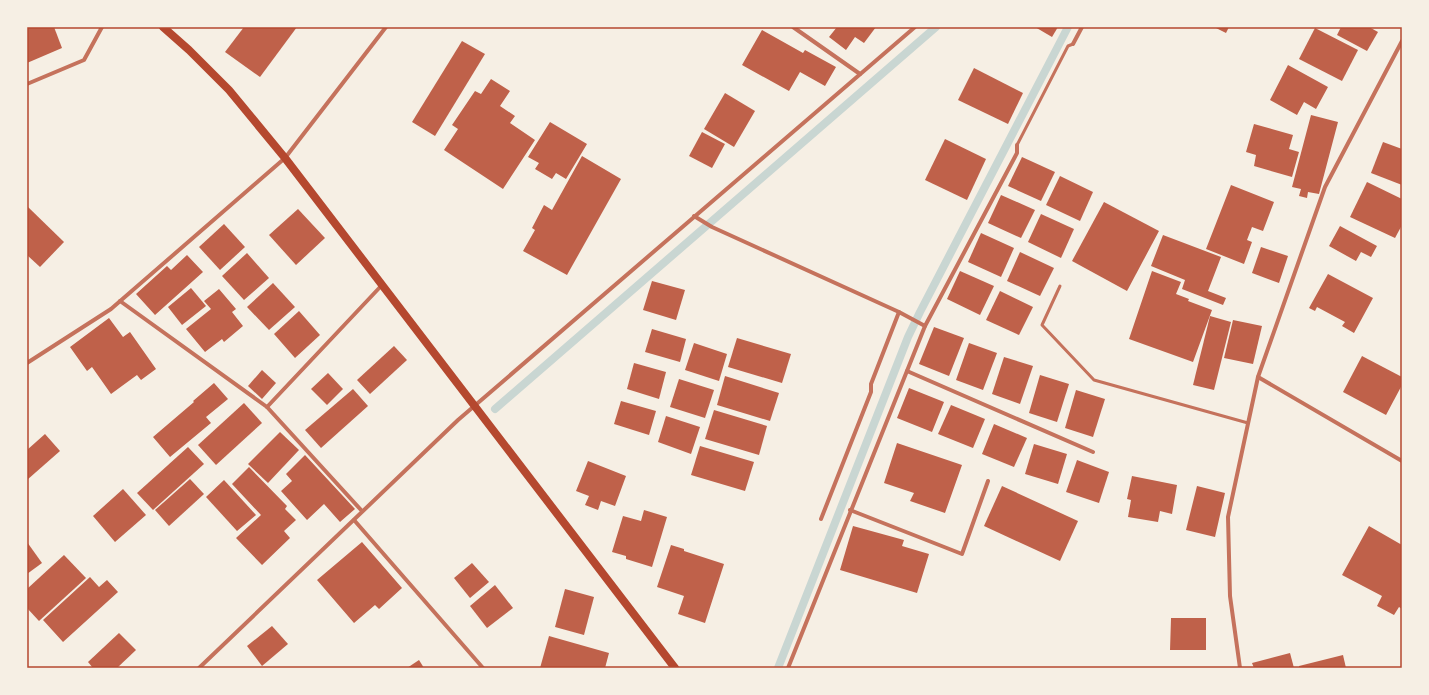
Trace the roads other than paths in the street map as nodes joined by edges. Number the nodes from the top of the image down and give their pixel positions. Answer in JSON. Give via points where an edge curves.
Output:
{"nodes":[{"id":1,"x":102,"y":27,"type":"edge"},
{"id":2,"x":163,"y":27,"type":"edge"},
{"id":3,"x":386,"y":27,"type":"edge"},
{"id":4,"x":793,"y":27,"type":"edge"},
{"id":5,"x":915,"y":27,"type":"edge"},
{"id":6,"x":1082,"y":27,"type":"edge"},
{"id":7,"x":1402,"y":41,"type":"edge"},
{"id":8,"x":1073,"y":44,"type":"joint"},
{"id":9,"x":860,"y":74,"type":"junction"},
{"id":10,"x":27,"y":84,"type":"edge"},
{"id":11,"x":1017,"y":145,"type":"joint"},
{"id":12,"x":285,"y":158,"type":"junction"},
{"id":13,"x":694,"y":216,"type":"junction"},
{"id":14,"x":382,"y":285,"type":"junction"},
{"id":15,"x":1060,"y":286,"type":"dead end"},
{"id":16,"x":120,"y":301,"type":"junction"},
{"id":17,"x":899,"y":312,"type":"junction"},
{"id":18,"x":925,"y":326,"type":"junction"},
{"id":19,"x":27,"y":363,"type":"edge"},
{"id":20,"x":907,"y":371,"type":"junction"},
{"id":21,"x":1258,"y":377,"type":"junction"},
{"id":22,"x":267,"y":407,"type":"junction"},
{"id":23,"x":474,"y":407,"type":"junction"},
{"id":24,"x":1248,"y":423,"type":"junction"},
{"id":25,"x":1093,"y":452,"type":"dead end"},
{"id":26,"x":1402,"y":461,"type":"edge"},
{"id":27,"x":988,"y":481,"type":"dead end"},
{"id":28,"x":850,"y":510,"type":"junction"},
{"id":29,"x":362,"y":511,"type":"junction"},
{"id":30,"x":821,"y":519,"type":"dead end"},
{"id":31,"x":354,"y":520,"type":"junction"},
{"id":32,"x":199,"y":668,"type":"edge"},
{"id":33,"x":483,"y":668,"type":"edge"},
{"id":34,"x":675,"y":668,"type":"edge"},
{"id":35,"x":788,"y":668,"type":"edge"},
{"id":36,"x":1240,"y":668,"type":"edge"}],
"edges":[{"from":1,"to":10,"type":"street","via":[[84,60]]},
{"from":2,"to":12,"type":"main road","via":[[229,90]]},
{"from":3,"to":12,"type":"street"},
{"from":4,"to":9,"type":"street"},
{"from":5,"to":9,"type":"street"},
{"from":6,"to":8,"type":"street"},
{"from":7,"to":21,"type":"street","via":[[1325,187]]},
{"from":8,"to":11,"type":"lane","via":[[1068,46]]},
{"from":9,"to":13,"type":"street"},
{"from":11,"to":18,"type":"street","via":[[1017,153]]},
{"from":12,"to":14,"type":"main road"},
{"from":12,"to":16,"type":"street"},
{"from":13,"to":17,"type":"street"},
{"from":13,"to":23,"type":"street"},
{"from":14,"to":22,"type":"street"},
{"from":14,"to":23,"type":"main road"},
{"from":15,"to":24,"type":"lane","via":[[1042,325],[1094,380]]},
{"from":16,"to":19,"type":"street"},
{"from":16,"to":22,"type":"street"},
{"from":17,"to":18,"type":"street"},
{"from":17,"to":30,"type":"street","via":[[871,384],[871,392]]},
{"from":18,"to":20,"type":"street"},
{"from":20,"to":25,"type":"street"},
{"from":20,"to":28,"type":"street"},
{"from":21,"to":24,"type":"street"},
{"from":21,"to":26,"type":"street"},
{"from":22,"to":29,"type":"street"},
{"from":23,"to":29,"type":"street"},
{"from":23,"to":34,"type":"main road"},
{"from":24,"to":36,"type":"street","via":[[1228,517],[1230,596]]},
{"from":27,"to":28,"type":"street","via":[[962,554]]},
{"from":28,"to":35,"type":"street"},
{"from":29,"to":31,"type":"street"},
{"from":31,"to":32,"type":"street"},
{"from":31,"to":33,"type":"street"}]}
